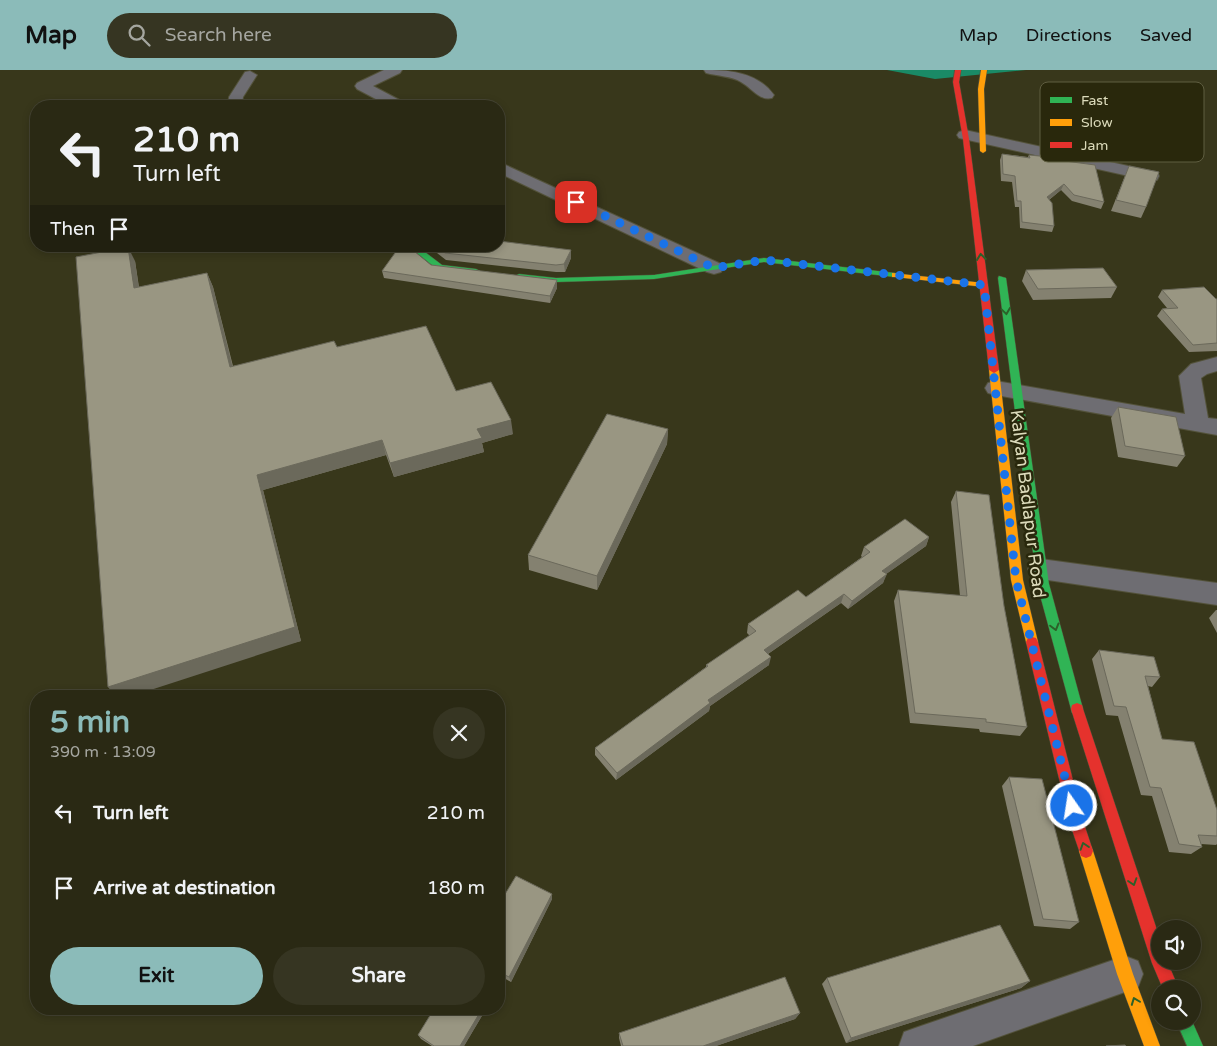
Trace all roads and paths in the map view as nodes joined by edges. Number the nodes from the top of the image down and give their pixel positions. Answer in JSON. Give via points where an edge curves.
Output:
{"nodes":[{"id":1,"x":395,"y":70,"type":"edge"},
{"id":2,"x":712,"y":70,"type":"edge"},
{"id":3,"x":984,"y":70,"type":"edge"},
{"id":4,"x":250,"y":75,"type":"dead end"},
{"id":5,"x":957,"y":76,"type":"edge"},
{"id":6,"x":767,"y":95,"type":"dead end"},
{"id":7,"x":236,"y":100,"type":"edge"},
{"id":8,"x":389,"y":100,"type":"edge"},
{"id":9,"x":965,"y":135,"type":"junction"},
{"id":10,"x":981,"y":139,"type":"junction"},
{"id":11,"x":1040,"y":152,"type":"edge"},
{"id":12,"x":984,"y":160,"type":"dead end"},
{"id":13,"x":1087,"y":162,"type":"edge"},
{"id":14,"x":505,"y":170,"type":"edge"},
{"id":15,"x":1151,"y":176,"type":"edge"},
{"id":16,"x":420,"y":252,"type":"edge"},
{"id":17,"x":999,"y":263,"type":"dead end"},
{"id":18,"x":714,"y":268,"type":"junction"},
{"id":19,"x":488,"y":273,"type":"edge"},
{"id":20,"x":508,"y":275,"type":"edge"},
{"id":21,"x":984,"y":285,"type":"junction"},
{"id":22,"x":1217,"y":364,"type":"edge"},
{"id":23,"x":1007,"y":390,"type":"junction"},
{"id":24,"x":1207,"y":425,"type":"edge"},
{"id":25,"x":1041,"y":568,"type":"junction"},
{"id":26,"x":1217,"y":594,"type":"edge"},
{"id":27,"x":1125,"y":974,"type":"junction"},
{"id":28,"x":1167,"y":980,"type":"edge"},
{"id":29,"x":1188,"y":1030,"type":"edge"},
{"id":30,"x":918,"y":1046,"type":"edge"},
{"id":31,"x":1152,"y":1046,"type":"edge"},
{"id":32,"x":1195,"y":1046,"type":"edge"}],
"edges":[{"from":1,"to":8,"type":"street","via":[[362,86]]},
{"from":2,"to":6,"type":"street","via":[[745,78]]},
{"from":3,"to":10,"type":"main road"},
{"from":4,"to":7,"type":"street"},
{"from":5,"to":9,"type":"main road","name":"Kalyan Badlapur Road"},
{"from":9,"to":10,"type":"street"},
{"from":21,"to":9,"type":"main road","name":"Kalyan Badlapur Road","one_way":true},
{"from":10,"to":11,"type":"street"},
{"from":10,"to":12,"type":"main road"},
{"from":13,"to":15,"type":"street"},
{"from":14,"to":18,"type":"street"},
{"from":16,"to":19,"type":"main road","via":[[440,267]]},
{"from":17,"to":23,"type":"main road","name":"Kalyan Badlapur Road","one_way":true},
{"from":18,"to":20,"type":"main road","via":[[654,277],[556,280]]},
{"from":18,"to":21,"type":"main road","via":[[764,260]]},
{"from":21,"to":23,"type":"main road","name":"Kalyan Badlapur Road"},
{"from":22,"to":24,"type":"street","via":[[1199,369],[1190,376]]},
{"from":23,"to":24,"type":"street"},
{"from":23,"to":25,"type":"main road","name":"Kalyan Badlapur Road"},
{"from":27,"to":23,"type":"main road","name":"Kalyan Badlapur Road","one_way":true,"via":[[1077,824],[1016,580]]},
{"from":25,"to":26,"type":"street"},
{"from":25,"to":28,"type":"main road","name":"Kalyan Badlapur Road","one_way":true,"via":[[1080,722]]},
{"from":27,"to":30,"type":"street"},
{"from":31,"to":27,"type":"main road","name":"Kalyan Badlapur Road","one_way":true},
{"from":29,"to":32,"type":"main road"}]}
